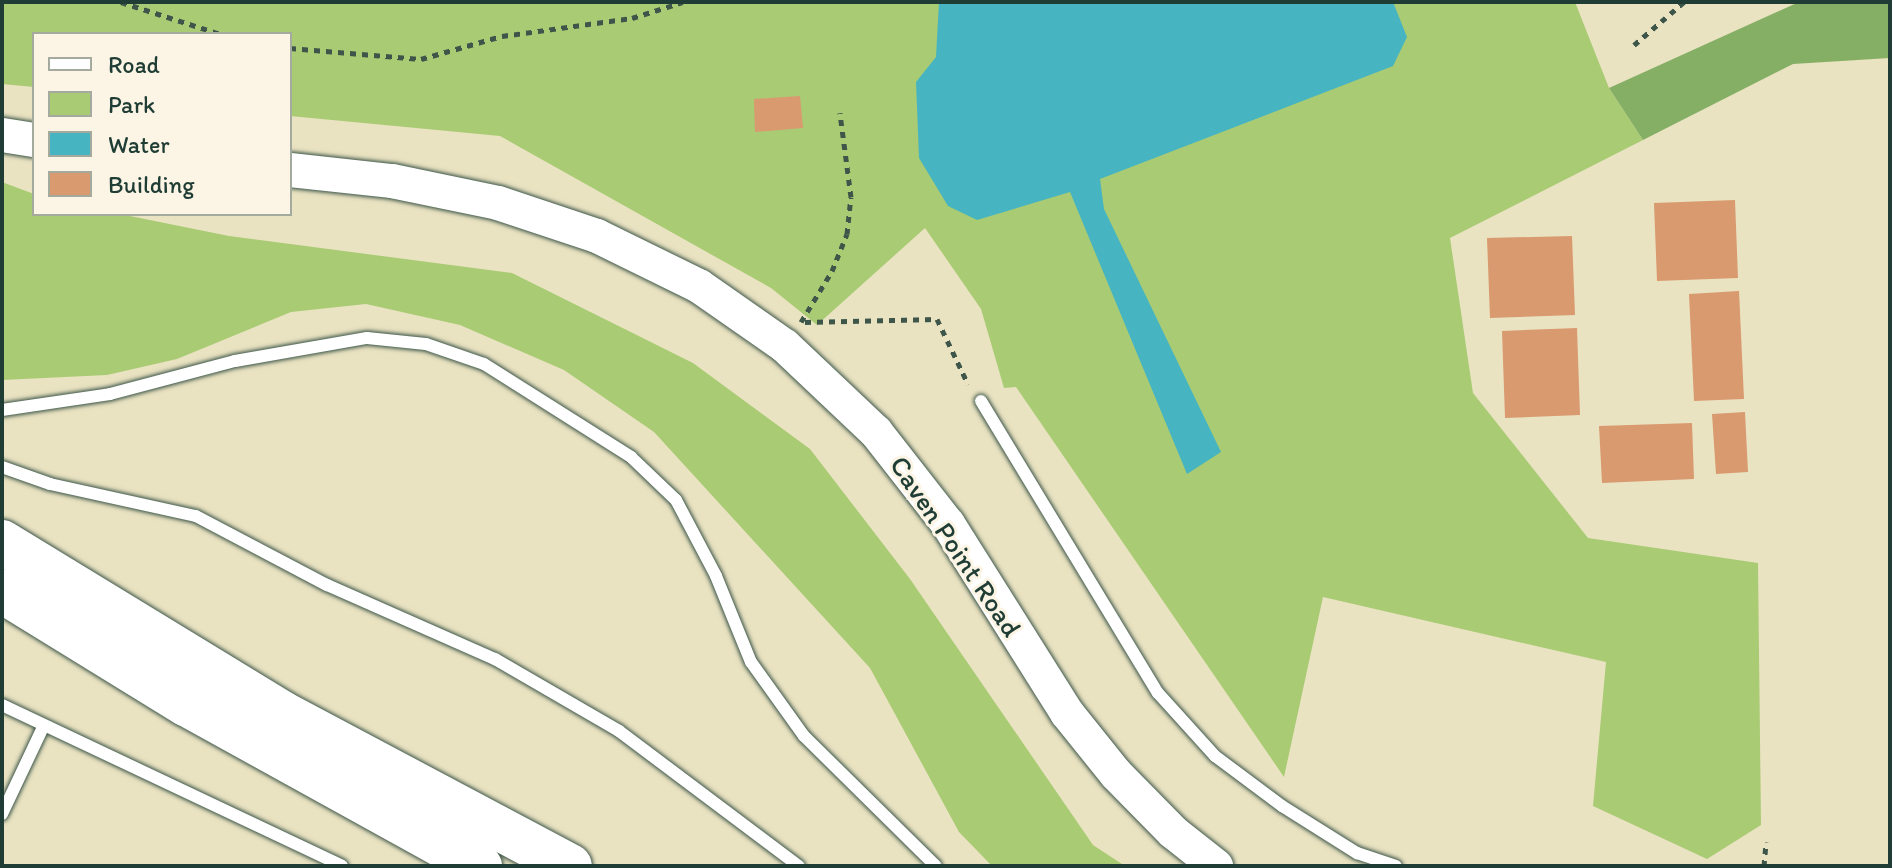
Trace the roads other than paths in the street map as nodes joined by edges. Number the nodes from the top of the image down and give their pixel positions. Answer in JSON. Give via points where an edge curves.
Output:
{"nodes":[{"id":1,"x":2,"y":135,"type":"edge"},
{"id":2,"x":32,"y":140,"type":"edge"},
{"id":3,"x":292,"y":170,"type":"edge"},
{"id":4,"x":981,"y":401,"type":"dead end"},
{"id":5,"x":2,"y":410,"type":"edge"},
{"id":6,"x":2,"y":467,"type":"edge"},
{"id":7,"x":2,"y":542,"type":"edge"},
{"id":8,"x":2,"y":591,"type":"edge"},
{"id":9,"x":2,"y":705,"type":"edge"},
{"id":10,"x":44,"y":725,"type":"junction"},
{"id":11,"x":2,"y":814,"type":"edge"},
{"id":12,"x":342,"y":866,"type":"edge"},
{"id":13,"x":480,"y":866,"type":"edge"},
{"id":14,"x":570,"y":866,"type":"edge"},
{"id":15,"x":799,"y":866,"type":"edge"},
{"id":16,"x":936,"y":866,"type":"edge"},
{"id":17,"x":1216,"y":866,"type":"edge"},
{"id":18,"x":1396,"y":866,"type":"edge"}],
"edges":[{"from":1,"to":2,"type":"street"},
{"from":3,"to":17,"type":"street","name":"Caven Point Road","via":[[392,181],[498,203],[597,236],[792,334],[921,489],[1067,713],[1116,774],[1173,832]]},
{"from":4,"to":18,"type":"lane","via":[[1046,515],[1168,704],[1215,756],[1282,806],[1357,853]]},
{"from":5,"to":16,"type":"lane","via":[[149,387],[235,361],[367,338],[426,344],[484,364],[631,457],[676,500],[759,675],[804,736]]},
{"from":6,"to":15,"type":"lane","via":[[50,484],[196,516],[327,585],[495,659],[619,731]]},
{"from":7,"to":14,"type":"highway","via":[[282,713]]},
{"from":8,"to":13,"type":"highway","via":[[199,712]]},
{"from":9,"to":10,"type":"lane"},
{"from":10,"to":11,"type":"lane"},
{"from":10,"to":12,"type":"lane"}]}
